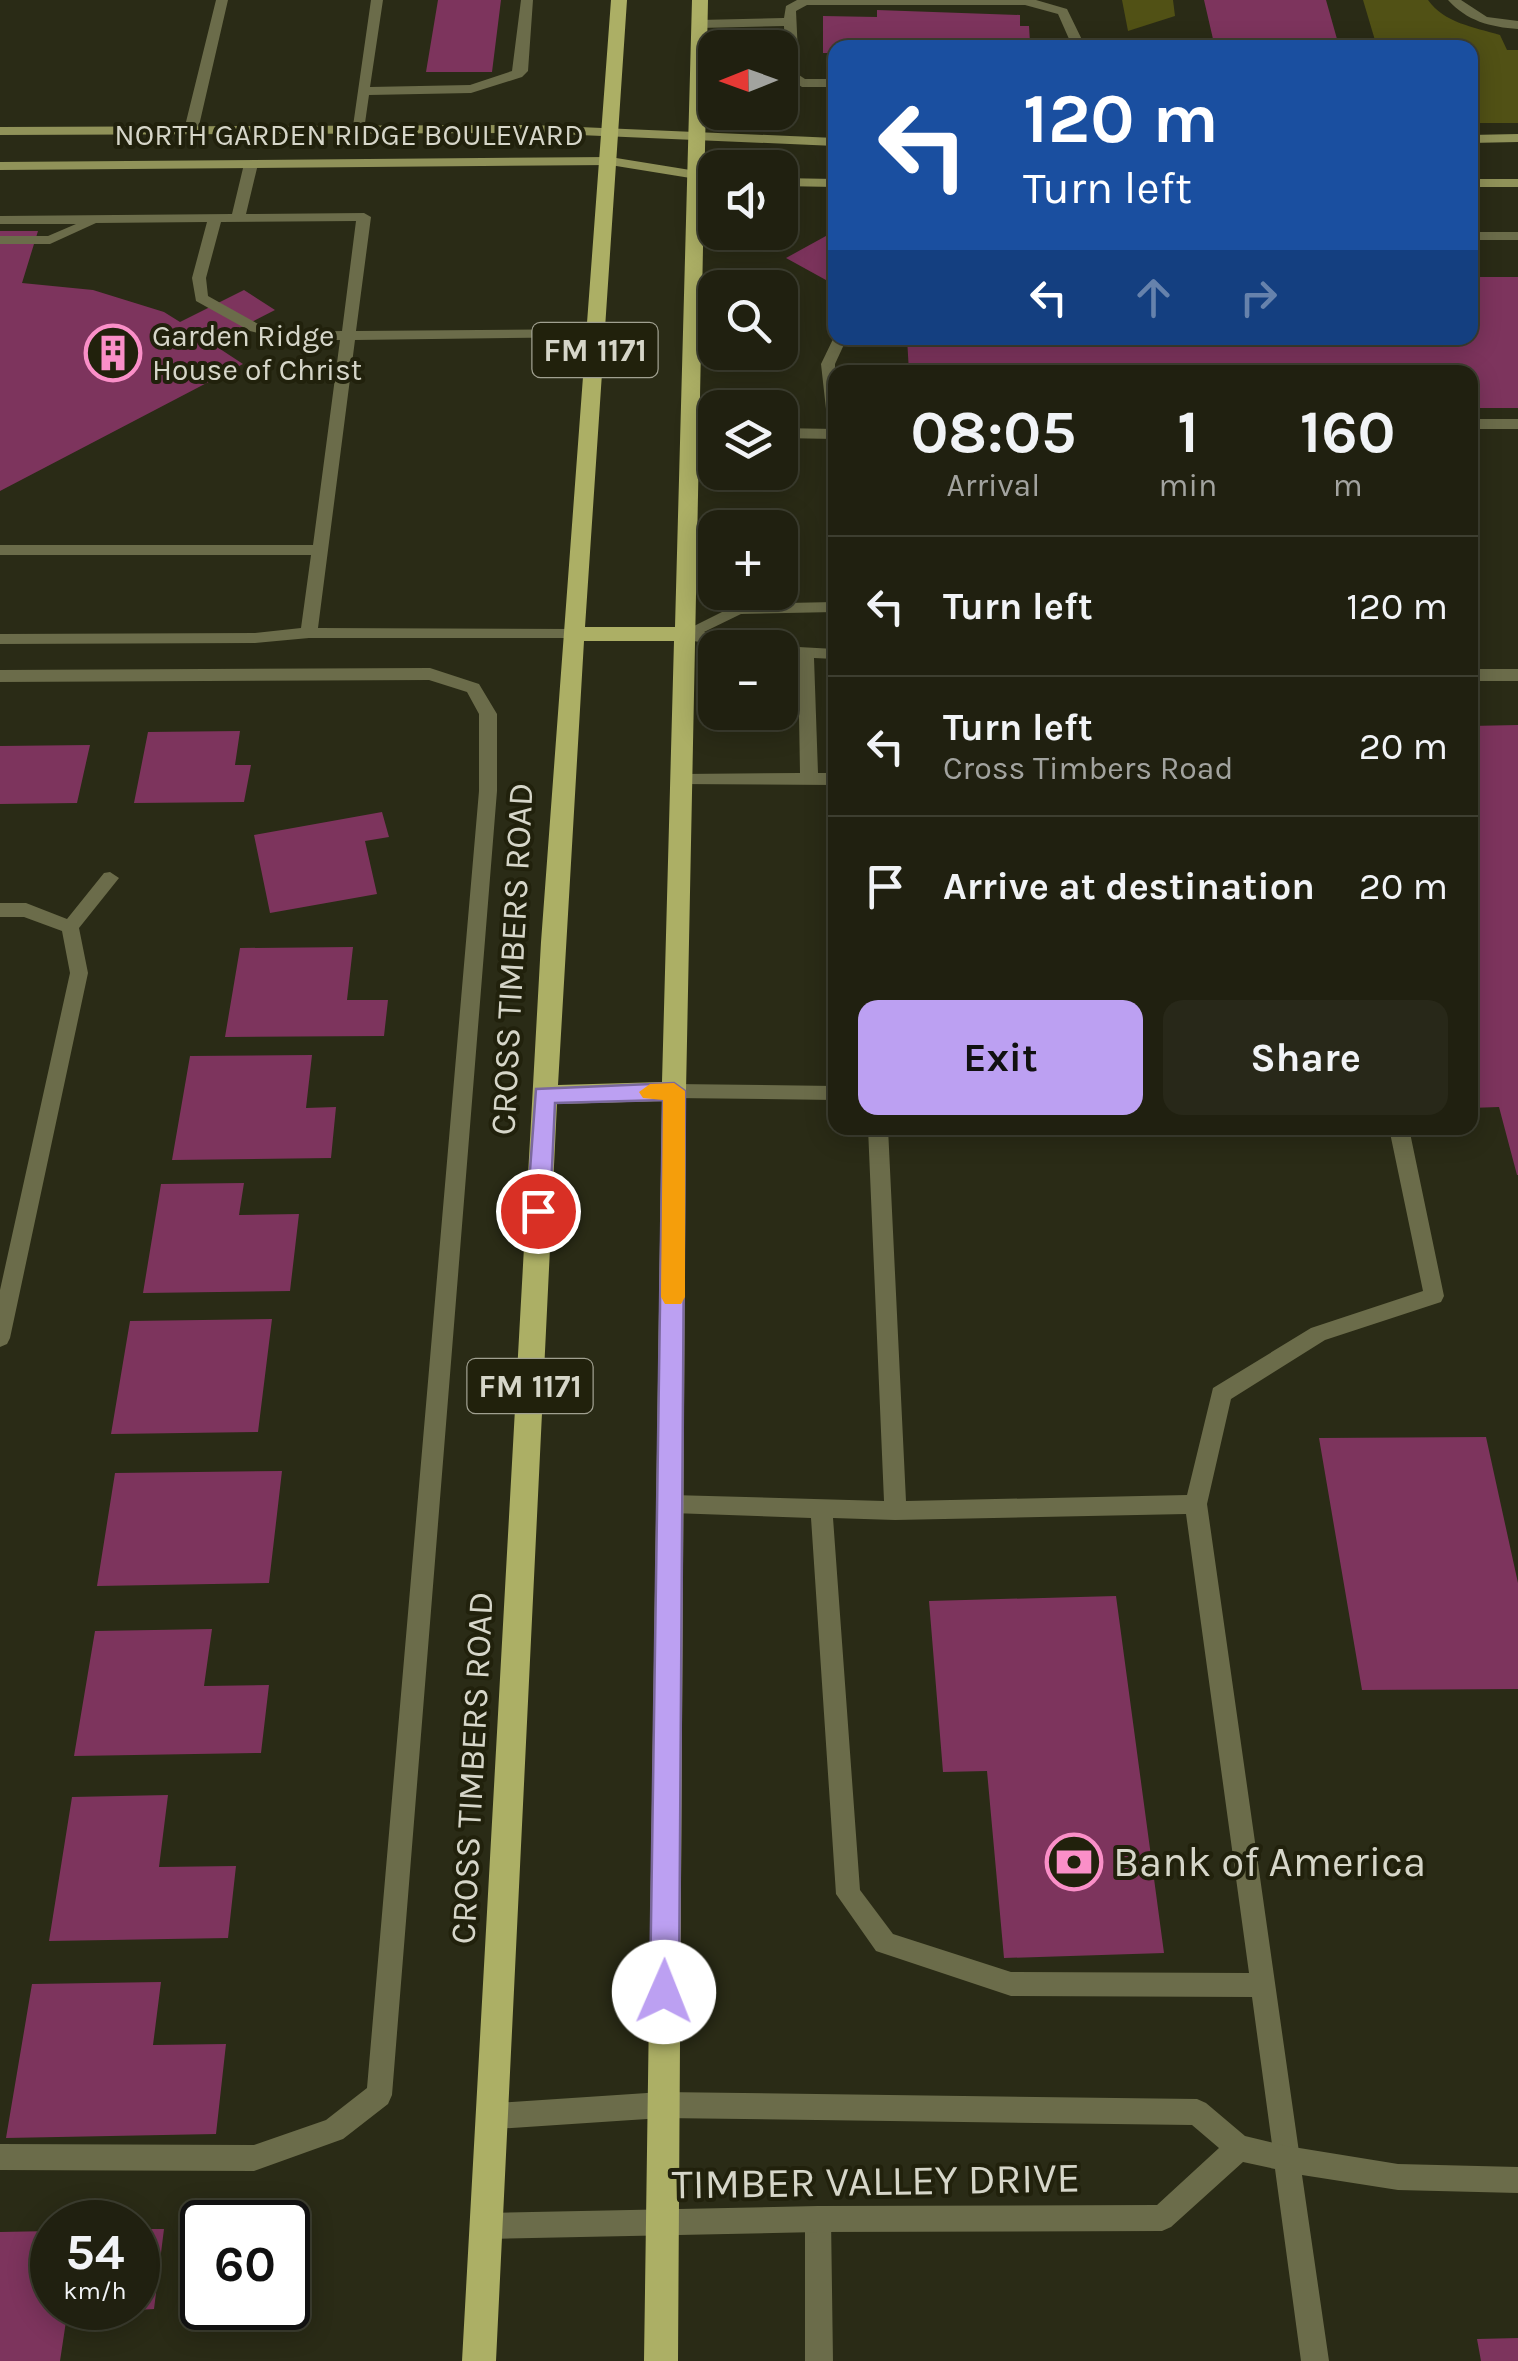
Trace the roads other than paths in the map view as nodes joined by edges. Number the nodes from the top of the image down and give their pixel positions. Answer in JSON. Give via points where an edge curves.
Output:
{"nodes":[{"id":1,"x":222,"y":0,"type":"edge"},
{"id":2,"x":377,"y":0,"type":"edge"},
{"id":3,"x":527,"y":0,"type":"edge"},
{"id":4,"x":620,"y":0,"type":"edge"},
{"id":5,"x":700,"y":0,"type":"edge"},
{"id":6,"x":805,"y":0,"type":"edge"},
{"id":7,"x":1454,"y":0,"type":"edge"},
{"id":8,"x":790,"y":22,"type":"junction"},
{"id":9,"x":699,"y":24,"type":"junction"},
{"id":10,"x":1518,"y":24,"type":"edge"},
{"id":11,"x":1076,"y":40,"type":"edge"},
{"id":12,"x":828,"y":83,"type":"edge"},
{"id":13,"x":363,"y":91,"type":"junction"},
{"id":14,"x":191,"y":130,"type":"junction"},
{"id":15,"x":357,"y":130,"type":"junction"},
{"id":16,"x":611,"y":130,"type":"junction"},
{"id":17,"x":0,"y":131,"type":"edge"},
{"id":18,"x":698,"y":136,"type":"junction"},
{"id":19,"x":1518,"y":138,"type":"edge"},
{"id":20,"x":1478,"y":139,"type":"edge"},
{"id":21,"x":828,"y":142,"type":"edge"},
{"id":22,"x":701,"y":150,"type":"edge"},
{"id":23,"x":610,"y":161,"type":"junction"},
{"id":24,"x":251,"y":164,"type":"junction"},
{"id":25,"x":0,"y":166,"type":"edge"},
{"id":26,"x":698,"y":176,"type":"edge"},
{"id":27,"x":798,"y":182,"type":"edge"},
{"id":28,"x":828,"y":183,"type":"edge"},
{"id":29,"x":1478,"y":183,"type":"edge"},
{"id":30,"x":1518,"y":183,"type":"edge"},
{"id":31,"x":215,"y":218,"type":"junction"},
{"id":32,"x":238,"y":218,"type":"junction"},
{"id":33,"x":98,"y":219,"type":"junction"},
{"id":34,"x":0,"y":220,"type":"edge"},
{"id":35,"x":1478,"y":236,"type":"edge"},
{"id":36,"x":1518,"y":236,"type":"edge"},
{"id":37,"x":0,"y":240,"type":"edge"},
{"id":38,"x":702,"y":250,"type":"edge"},
{"id":39,"x":596,"y":333,"type":"junction"},
{"id":40,"x":348,"y":336,"type":"junction"},
{"id":41,"x":1478,"y":424,"type":"edge"},
{"id":42,"x":1518,"y":424,"type":"edge"},
{"id":43,"x":692,"y":433,"type":"junction"},
{"id":44,"x":698,"y":433,"type":"edge"},
{"id":45,"x":798,"y":434,"type":"edge"},
{"id":46,"x":828,"y":434,"type":"edge"},
{"id":47,"x":0,"y":550,"type":"edge"},
{"id":48,"x":320,"y":550,"type":"junction"},
{"id":49,"x":828,"y":607,"type":"edge"},
{"id":50,"x":308,"y":633,"type":"junction"},
{"id":51,"x":574,"y":634,"type":"junction"},
{"id":52,"x":686,"y":634,"type":"junction"},
{"id":53,"x":698,"y":636,"type":"edge"},
{"id":54,"x":0,"y":638,"type":"edge"},
{"id":55,"x":798,"y":653,"type":"edge"},
{"id":56,"x":806,"y":654,"type":"junction"},
{"id":57,"x":828,"y":654,"type":"edge"},
{"id":58,"x":1478,"y":675,"type":"edge"},
{"id":59,"x":1518,"y":675,"type":"edge"},
{"id":60,"x":0,"y":676,"type":"edge"},
{"id":61,"x":682,"y":780,"type":"junction"},
{"id":62,"x":809,"y":780,"type":"junction"},
{"id":63,"x":828,"y":780,"type":"edge"},
{"id":64,"x":110,"y":878,"type":"dead end"},
{"id":65,"x":0,"y":910,"type":"edge"},
{"id":66,"x":70,"y":927,"type":"junction"},
{"id":67,"x":674,"y":1091,"type":"junction"},
{"id":68,"x":828,"y":1093,"type":"edge"},
{"id":69,"x":544,"y":1095,"type":"junction"},
{"id":70,"x":878,"y":1135,"type":"edge"},
{"id":71,"x":1400,"y":1135,"type":"edge"},
{"id":72,"x":0,"y":1338,"type":"edge"},
{"id":73,"x":672,"y":1504,"type":"junction"},
{"id":74,"x":1196,"y":1504,"type":"junction"},
{"id":75,"x":821,"y":1509,"type":"junction"},
{"id":76,"x":895,"y":1511,"type":"junction"},
{"id":77,"x":1263,"y":1986,"type":"junction"},
{"id":78,"x":662,"y":2105,"type":"junction"},
{"id":79,"x":494,"y":2116,"type":"junction"},
{"id":80,"x":1239,"y":2148,"type":"junction"},
{"id":81,"x":0,"y":2157,"type":"edge"},
{"id":82,"x":1287,"y":2159,"type":"junction"},
{"id":83,"x":1518,"y":2180,"type":"edge"},
{"id":84,"x":818,"y":2219,"type":"junction"},
{"id":85,"x":659,"y":2223,"type":"junction"},
{"id":86,"x":487,"y":2226,"type":"junction"},
{"id":87,"x":479,"y":2361,"type":"edge"},
{"id":88,"x":661,"y":2361,"type":"edge"},
{"id":89,"x":818,"y":2361,"type":"edge"},
{"id":90,"x":1315,"y":2361,"type":"edge"}],
"edges":[{"from":1,"to":14,"type":"street"},
{"from":2,"to":13,"type":"street"},
{"from":3,"to":13,"type":"street","via":[[517,74],[471,89]]},
{"from":4,"to":16,"type":"main road","number":"FM 1171"},
{"from":5,"to":9,"type":"main road","number":"FM 1171"},
{"from":6,"to":8,"type":"street","via":[[790,9]]},
{"from":6,"to":11,"type":"street","via":[[1026,1],[1063,12]]},
{"from":7,"to":10,"type":"street","via":[[1469,16]]},
{"from":8,"to":9,"type":"street"},
{"from":8,"to":12,"type":"street","via":[[792,77]]},
{"from":9,"to":18,"type":"main road","number":"FM 1171"},
{"from":13,"to":15,"type":"street"},
{"from":14,"to":15,"type":"main road"},
{"from":14,"to":17,"type":"main road"},
{"from":15,"to":16,"type":"main road"},
{"from":16,"to":18,"type":"main road"},
{"from":16,"to":23,"type":"main road","number":"FM 1171"},
{"from":18,"to":21,"type":"main road"},
{"from":18,"to":22,"type":"main road","number":"FM 1171"},
{"from":19,"to":20,"type":"main road"},
{"from":23,"to":24,"type":"main road","name":"NORTH GARDEN RIDGE BOULEVARD"},
{"from":23,"to":26,"type":"main road","name":"NORTH GARDEN RIDGE BOULEVARD"},
{"from":23,"to":39,"type":"main road","name":"CROSS TIMBERS ROAD","number":"FM 1171"},
{"from":24,"to":25,"type":"main road","name":"NORTH GARDEN RIDGE BOULEVARD"},
{"from":24,"to":32,"type":"street"},
{"from":27,"to":28,"type":"main road"},
{"from":29,"to":30,"type":"main road"},
{"from":31,"to":32,"type":"street"},
{"from":31,"to":33,"type":"street"},
{"from":31,"to":40,"type":"street","via":[[199,278],[201,298],[284,336]]},
{"from":32,"to":40,"type":"street","via":[[364,217]]},
{"from":33,"to":34,"type":"street"},
{"from":33,"to":37,"type":"street","via":[[50,240]]},
{"from":35,"to":36,"type":"street"},
{"from":38,"to":43,"type":"main road","number":"FM 1171"},
{"from":39,"to":40,"type":"street"},
{"from":39,"to":51,"type":"main road","name":"CROSS TIMBERS ROAD","number":"FM 1171"},
{"from":40,"to":48,"type":"street"},
{"from":41,"to":42,"type":"street"},
{"from":43,"to":44,"type":"street"},
{"from":43,"to":52,"type":"main road","number":"FM 1171"},
{"from":45,"to":46,"type":"street"},
{"from":47,"to":48,"type":"street"},
{"from":48,"to":50,"type":"street"},
{"from":49,"to":52,"type":"street","via":[[738,609]]},
{"from":50,"to":51,"type":"street"},
{"from":50,"to":54,"type":"street"},
{"from":51,"to":52,"type":"main road"},
{"from":51,"to":69,"type":"main road","name":"CROSS TIMBERS ROAD","number":"FM 1171"},
{"from":52,"to":53,"type":"street"},
{"from":52,"to":61,"type":"main road","number":"FM 1171"},
{"from":55,"to":56,"type":"street"},
{"from":56,"to":57,"type":"street"},
{"from":56,"to":62,"type":"street"},
{"from":58,"to":59,"type":"street"},
{"from":60,"to":81,"type":"street","via":[[430,674],[473,688],[488,714],[488,790],[379,2095],[334,2130],[254,2158]]},
{"from":61,"to":62,"type":"street"},
{"from":61,"to":67,"type":"main road","number":"FM 1171"},
{"from":62,"to":63,"type":"street"},
{"from":64,"to":66,"type":"street"},
{"from":65,"to":66,"type":"street","via":[[26,910]]},
{"from":66,"to":72,"type":"street","via":[[79,972]]},
{"from":67,"to":68,"type":"street"},
{"from":67,"to":69,"type":"main road"},
{"from":67,"to":73,"type":"main road","number":"FM 1171"},
{"from":69,"to":79,"type":"main road","name":"CROSS TIMBERS ROAD","number":"FM 1171"},
{"from":70,"to":76,"type":"street"},
{"from":71,"to":74,"type":"street","via":[[1434,1296],[1318,1334],[1220,1394]]},
{"from":73,"to":75,"type":"street"},
{"from":73,"to":78,"type":"main road","number":"FM 1171"},
{"from":74,"to":76,"type":"street"},
{"from":74,"to":77,"type":"street"},
{"from":75,"to":76,"type":"street"},
{"from":75,"to":77,"type":"street","via":[[848,1894],[885,1943],[1011,1984]]},
{"from":77,"to":82,"type":"street"},
{"from":78,"to":79,"type":"street","name":"TIMBER VALLEY DRIVE"},
{"from":78,"to":80,"type":"street","name":"TIMBER VALLEY DRIVE","via":[[1197,2112]]},
{"from":78,"to":85,"type":"main road","number":"FM 1171"},
{"from":79,"to":86,"type":"main road","name":"CROSS TIMBERS ROAD","number":"FM 1171"},
{"from":80,"to":82,"type":"street","name":"TIMBER VALLEY DRIVE"},
{"from":80,"to":84,"type":"street","name":"TIMBER VALLEY DRIVE","via":[[1162,2218]]},
{"from":82,"to":83,"type":"street","name":"TIMBER VALLEY DRIVE","via":[[1398,2177]]},
{"from":82,"to":90,"type":"street"},
{"from":84,"to":85,"type":"street","name":"TIMBER VALLEY DRIVE"},
{"from":84,"to":89,"type":"street"},
{"from":85,"to":86,"type":"street","name":"TIMBER VALLEY DRIVE"},
{"from":85,"to":88,"type":"main road","number":"FM 1171"},
{"from":86,"to":87,"type":"main road","name":"CROSS TIMBERS ROAD","number":"FM 1171"}]}
